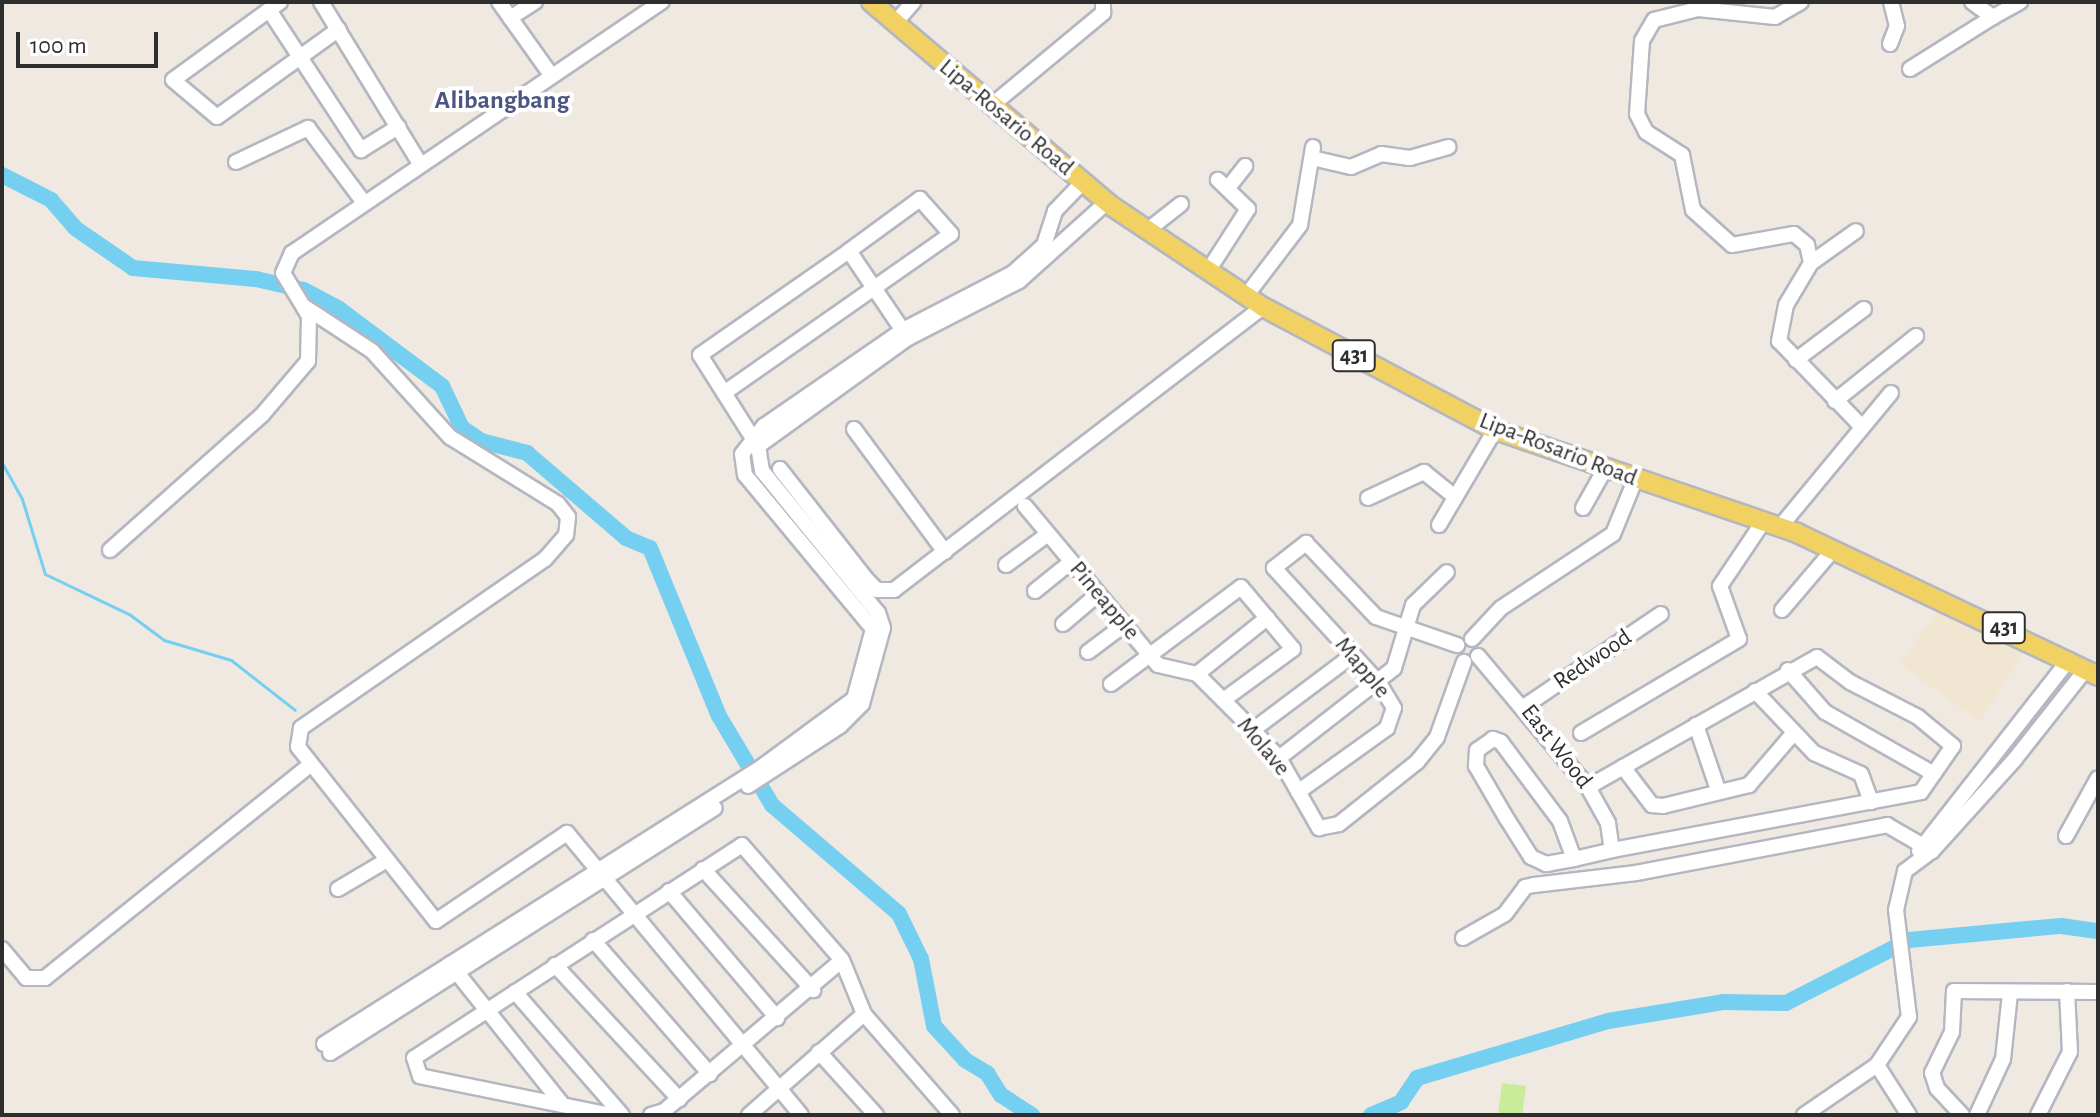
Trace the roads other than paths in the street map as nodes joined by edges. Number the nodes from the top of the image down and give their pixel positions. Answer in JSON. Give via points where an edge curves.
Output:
{"nodes":[{"id":1,"x":321,"y":2,"type":"edge"},
{"id":2,"x":499,"y":2,"type":"edge"},
{"id":3,"x":535,"y":2,"type":"edge"},
{"id":4,"x":662,"y":2,"type":"edge"},
{"id":5,"x":871,"y":2,"type":"edge"},
{"id":6,"x":913,"y":2,"type":"edge"},
{"id":7,"x":1103,"y":2,"type":"edge"},
{"id":8,"x":1801,"y":2,"type":"edge"},
{"id":9,"x":1891,"y":2,"type":"edge"},
{"id":10,"x":1972,"y":2,"type":"edge"},
{"id":11,"x":2020,"y":2,"type":"edge"},
{"id":12,"x":274,"y":6,"type":"edge"},
{"id":13,"x":1993,"y":17,"type":"junction"},
{"id":14,"x":510,"y":18,"type":"junction"},
{"id":15,"x":895,"y":23,"type":"junction"},
{"id":16,"x":339,"y":29,"type":"junction"},
{"id":17,"x":1890,"y":44,"type":"dead end"},
{"id":18,"x":303,"y":54,"type":"junction"},
{"id":19,"x":1910,"y":69,"type":"dead end"},
{"id":20,"x":551,"y":75,"type":"junction"},
{"id":21,"x":991,"y":106,"type":"junction"},
{"id":22,"x":398,"y":127,"type":"junction"},
{"id":23,"x":1448,"y":147,"type":"dead end"},
{"id":24,"x":236,"y":162,"type":"dead end"},
{"id":25,"x":419,"y":162,"type":"junction"},
{"id":26,"x":1245,"y":166,"type":"dead end"},
{"id":27,"x":1083,"y":182,"type":"junction"},
{"id":28,"x":362,"y":200,"type":"junction"},
{"id":29,"x":1107,"y":202,"type":"junction"},
{"id":30,"x":1181,"y":204,"type":"dead end"},
{"id":31,"x":1148,"y":230,"type":"junction"},
{"id":32,"x":1856,"y":231,"type":"dead end"},
{"id":33,"x":1056,"y":240,"type":"junction"},
{"id":34,"x":849,"y":251,"type":"junction"},
{"id":35,"x":1811,"y":263,"type":"junction"},
{"id":36,"x":1208,"y":271,"type":"junction"},
{"id":37,"x":874,"y":287,"type":"junction"},
{"id":38,"x":1246,"y":296,"type":"junction"},
{"id":39,"x":302,"y":302,"type":"junction"},
{"id":40,"x":1263,"y":307,"type":"junction"},
{"id":41,"x":1864,"y":309,"type":"dead end"},
{"id":42,"x":906,"y":334,"type":"junction"},
{"id":43,"x":1916,"y":336,"type":"dead end"},
{"id":44,"x":1796,"y":360,"type":"junction"},
{"id":45,"x":724,"y":393,"type":"junction"},
{"id":46,"x":1891,"y":393,"type":"dead end"},
{"id":47,"x":1835,"y":401,"type":"junction"},
{"id":48,"x":1861,"y":426,"type":"junction"},
{"id":49,"x":854,"y":429,"type":"dead end"},
{"id":50,"x":1495,"y":430,"type":"junction"},
{"id":51,"x":752,"y":437,"type":"junction"},
{"id":52,"x":780,"y":469,"type":"dead end"},
{"id":53,"x":1605,"y":469,"type":"junction"},
{"id":54,"x":1635,"y":480,"type":"junction"},
{"id":55,"x":1455,"y":497,"type":"junction"},
{"id":56,"x":1368,"y":498,"type":"dead end"},
{"id":57,"x":1025,"y":506,"type":"dead end"},
{"id":58,"x":1583,"y":508,"type":"dead end"},
{"id":59,"x":1772,"y":524,"type":"junction"},
{"id":60,"x":1439,"y":525,"type":"dead end"},
{"id":61,"x":1048,"y":534,"type":"junction"},
{"id":62,"x":1834,"y":549,"type":"junction"},
{"id":63,"x":110,"y":550,"type":"dead end"},
{"id":64,"x":945,"y":552,"type":"junction"},
{"id":65,"x":1071,"y":562,"type":"junction"},
{"id":66,"x":1006,"y":565,"type":"dead end"},
{"id":67,"x":1447,"y":572,"type":"dead end"},
{"id":68,"x":1035,"y":591,"type":"dead end"},
{"id":69,"x":1098,"y":594,"type":"junction"},
{"id":70,"x":1782,"y":610,"type":"dead end"},
{"id":71,"x":1661,"y":614,"type":"dead end"},
{"id":72,"x":1267,"y":618,"type":"junction"},
{"id":73,"x":1063,"y":624,"type":"dead end"},
{"id":74,"x":1124,"y":625,"type":"junction"},
{"id":75,"x":1408,"y":629,"type":"junction"},
{"id":76,"x":1472,"y":639,"type":"junction"},
{"id":77,"x":1457,"y":645,"type":"junction"},
{"id":78,"x":1088,"y":652,"type":"dead end"},
{"id":79,"x":1148,"y":653,"type":"junction"},
{"id":80,"x":1353,"y":655,"type":"junction"},
{"id":81,"x":1471,"y":659,"type":"junction"},
{"id":82,"x":2069,"y":660,"type":"junction"},
{"id":83,"x":1788,"y":670,"type":"junction"},
{"id":84,"x":2092,"y":672,"type":"edge"},
{"id":85,"x":1197,"y":674,"type":"junction"},
{"id":86,"x":1379,"y":683,"type":"junction"},
{"id":87,"x":1111,"y":684,"type":"dead end"},
{"id":88,"x":1755,"y":691,"type":"junction"},
{"id":89,"x":1225,"y":699,"type":"junction"},
{"id":90,"x":1525,"y":706,"type":"junction"},
{"id":91,"x":1696,"y":725,"type":"junction"},
{"id":92,"x":1253,"y":730,"type":"junction"},
{"id":93,"x":1581,"y":733,"type":"dead end"},
{"id":94,"x":1792,"y":735,"type":"junction"},
{"id":95,"x":1279,"y":758,"type":"junction"},
{"id":96,"x":310,"y":765,"type":"junction"},
{"id":97,"x":1623,"y":767,"type":"junction"},
{"id":98,"x":765,"y":770,"type":"junction"},
{"id":99,"x":1981,"y":770,"type":"junction"},
{"id":100,"x":1934,"y":774,"type":"junction"},
{"id":101,"x":2098,"y":778,"type":"edge"},
{"id":102,"x":1994,"y":780,"type":"junction"},
{"id":103,"x":1588,"y":787,"type":"junction"},
{"id":104,"x":1718,"y":790,"type":"junction"},
{"id":105,"x":1298,"y":792,"type":"junction"},
{"id":106,"x":1871,"y":802,"type":"junction"},
{"id":107,"x":2066,"y":836,"type":"dead end"},
{"id":108,"x":1926,"y":846,"type":"junction"},
{"id":109,"x":1612,"y":850,"type":"junction"},
{"id":110,"x":1574,"y":859,"type":"junction"},
{"id":111,"x":387,"y":860,"type":"junction"},
{"id":112,"x":703,"y":869,"type":"junction"},
{"id":113,"x":598,"y":875,"type":"junction"},
{"id":114,"x":338,"y":889,"type":"dead end"},
{"id":115,"x":669,"y":891,"type":"junction"},
{"id":116,"x":630,"y":916,"type":"junction"},
{"id":117,"x":1463,"y":938,"type":"dead end"},
{"id":118,"x":593,"y":940,"type":"junction"},
{"id":119,"x":2,"y":949,"type":"edge"},
{"id":120,"x":842,"y":960,"type":"junction"},
{"id":121,"x":555,"y":965,"type":"junction"},
{"id":122,"x":453,"y":968,"type":"junction"},
{"id":123,"x":813,"y":990,"type":"junction"},
{"id":124,"x":2067,"y":991,"type":"junction"},
{"id":125,"x":515,"y":992,"type":"junction"},
{"id":126,"x":2098,"y":992,"type":"edge"},
{"id":127,"x":2010,"y":993,"type":"junction"},
{"id":128,"x":485,"y":1012,"type":"junction"},
{"id":129,"x":864,"y":1014,"type":"junction"},
{"id":130,"x":777,"y":1018,"type":"junction"},
{"id":131,"x":743,"y":1047,"type":"junction"},
{"id":132,"x":327,"y":1049,"type":"dead end"},
{"id":133,"x":819,"y":1052,"type":"junction"},
{"id":134,"x":1877,"y":1065,"type":"junction"},
{"id":135,"x":710,"y":1074,"type":"junction"},
{"id":136,"x":778,"y":1088,"type":"junction"},
{"id":137,"x":679,"y":1099,"type":"junction"},
{"id":138,"x":563,"y":1105,"type":"junction"},
{"id":139,"x":611,"y":1115,"type":"edge"},
{"id":140,"x":622,"y":1115,"type":"edge"},
{"id":141,"x":651,"y":1115,"type":"edge"},
{"id":142,"x":749,"y":1115,"type":"edge"},
{"id":143,"x":801,"y":1115,"type":"edge"},
{"id":144,"x":876,"y":1115,"type":"edge"},
{"id":145,"x":952,"y":1115,"type":"edge"},
{"id":146,"x":1804,"y":1115,"type":"edge"},
{"id":147,"x":1909,"y":1115,"type":"edge"},
{"id":148,"x":1962,"y":1115,"type":"edge"},
{"id":149,"x":1977,"y":1115,"type":"edge"},
{"id":150,"x":2038,"y":1115,"type":"edge"}],
"edges":[{"from":1,"to":16,"type":"street"},
{"from":2,"to":14,"type":"street"},
{"from":3,"to":14,"type":"street"},
{"from":4,"to":20,"type":"street"},
{"from":5,"to":15,"type":"main road","name":"Lipa-Rosario Road","number":"431"},
{"from":6,"to":15,"type":"street"},
{"from":7,"to":21,"type":"street","via":[[1103,13]]},
{"from":8,"to":35,"type":"street","via":[[1775,17],[1698,9],[1654,20],[1645,30],[1634,99],[1646,132],[1682,155],[1690,202],[1713,230],[1741,247],[1794,234],[1807,245]]},
{"from":9,"to":17,"type":"street","via":[[1897,26]]},
{"from":10,"to":13,"type":"street"},
{"from":11,"to":13,"type":"street"},
{"from":12,"to":18,"type":"street"},
{"from":12,"to":18,"type":"street","via":[[173,80],[217,117]]},
{"from":13,"to":19,"type":"street"},
{"from":14,"to":20,"type":"street"},
{"from":15,"to":21,"type":"main road","name":"Lipa-Rosario Road","number":"431"},
{"from":16,"to":18,"type":"street"},
{"from":16,"to":22,"type":"street"},
{"from":18,"to":22,"type":"street","via":[[361,150]]},
{"from":20,"to":25,"type":"street"},
{"from":21,"to":27,"type":"main road","name":"Lipa-Rosario Road","number":"431"},
{"from":22,"to":25,"type":"street"},
{"from":23,"to":38,"type":"street","via":[[1410,158],[1381,154],[1351,167],[1312,152],[1300,225]]},
{"from":24,"to":28,"type":"street","via":[[308,128]]},
{"from":25,"to":28,"type":"street"},
{"from":26,"to":36,"type":"street","via":[[1223,184],[1247,214]]},
{"from":27,"to":29,"type":"main road","name":"Lipa-Rosario Road","number":"431"},
{"from":27,"to":33,"type":"street","via":[[1055,211]]},
{"from":28,"to":39,"type":"street","via":[[292,253],[283,273]]},
{"from":29,"to":31,"type":"main road","name":"Lipa-Rosario Road","number":"431"},
{"from":29,"to":33,"type":"street"},
{"from":30,"to":31,"type":"street"},
{"from":31,"to":36,"type":"main road","name":"Lipa-Rosario Road","number":"431"},
{"from":32,"to":35,"type":"street"},
{"from":33,"to":42,"type":"street","via":[[1019,281]]},
{"from":34,"to":37,"type":"street"},
{"from":34,"to":37,"type":"street","via":[[920,199],[951,234]]},
{"from":34,"to":45,"type":"street","via":[[700,355]]},
{"from":35,"to":44,"type":"street","via":[[1795,284],[1778,334]]},
{"from":36,"to":38,"type":"main road","name":"Lipa-Rosario Road","number":"431"},
{"from":37,"to":42,"type":"street"},
{"from":37,"to":45,"type":"street"},
{"from":38,"to":40,"type":"main road","name":"Lipa-Rosario Road","number":"431"},
{"from":39,"to":63,"type":"street","via":[[312,349],[308,361],[262,415]]},
{"from":39,"to":96,"type":"street","via":[[372,351],[450,437],[558,504],[568,517],[566,535],[545,559],[301,728],[298,747]]},
{"from":40,"to":50,"type":"main road","name":"Lipa-Rosario Road","number":"431"},
{"from":40,"to":64,"type":"street"},
{"from":41,"to":44,"type":"street"},
{"from":42,"to":51,"type":"street"},
{"from":42,"to":98,"type":"street","via":[[758,446],[762,471],[878,613],[883,628],[862,704]]},
{"from":43,"to":47,"type":"street"},
{"from":44,"to":47,"type":"street"},
{"from":45,"to":51,"type":"street"},
{"from":46,"to":48,"type":"street"},
{"from":47,"to":48,"type":"street"},
{"from":48,"to":59,"type":"street"},
{"from":49,"to":64,"type":"street"},
{"from":50,"to":53,"type":"main road","name":"Lipa-Rosario Road","number":"431"},
{"from":50,"to":55,"type":"street"},
{"from":51,"to":98,"type":"street","via":[[742,454],[745,475],[873,629],[854,699]]},
{"from":52,"to":64,"type":"street","via":[[877,590],[902,585]]},
{"from":53,"to":54,"type":"main road","name":"Lipa-Rosario Road","number":"431"},
{"from":53,"to":58,"type":"street"},
{"from":54,"to":59,"type":"main road","name":"Lipa-Rosario Road","number":"431"},
{"from":54,"to":76,"type":"street","via":[[1613,534],[1501,608]]},
{"from":55,"to":56,"type":"street","via":[[1424,472]]},
{"from":55,"to":60,"type":"street"},
{"from":57,"to":61,"type":"street","name":"Pineapple"},
{"from":59,"to":62,"type":"main road","name":"Lipa-Rosario Road","number":"431"},
{"from":59,"to":93,"type":"street","via":[[1720,586],[1739,639]]},
{"from":61,"to":65,"type":"street","name":"Pineapple"},
{"from":61,"to":66,"type":"street"},
{"from":62,"to":70,"type":"street"},
{"from":62,"to":82,"type":"main road","name":"Lipa-Rosario Road","number":"431"},
{"from":65,"to":68,"type":"street"},
{"from":65,"to":69,"type":"street","name":"Pineapple"},
{"from":67,"to":75,"type":"street","via":[[1413,605]]},
{"from":69,"to":73,"type":"street"},
{"from":69,"to":74,"type":"street","name":"Pineapple"},
{"from":71,"to":90,"type":"street","name":"Redwood"},
{"from":72,"to":79,"type":"street","via":[[1241,587]]},
{"from":72,"to":85,"type":"street"},
{"from":72,"to":89,"type":"street","via":[[1293,649]]},
{"from":74,"to":78,"type":"street"},
{"from":74,"to":79,"type":"street","name":"Pineapple"},
{"from":75,"to":77,"type":"street"},
{"from":75,"to":80,"type":"street","name":"Mapple","via":[[1376,617],[1306,543],[1274,568]]},
{"from":75,"to":86,"type":"street","via":[[1394,668]]},
{"from":76,"to":77,"type":"street"},
{"from":76,"to":81,"type":"street"},
{"from":77,"to":81,"type":"street"},
{"from":79,"to":85,"type":"street","name":"Pineapple","via":[[1167,670]]},
{"from":79,"to":87,"type":"street"},
{"from":80,"to":86,"type":"street","name":"Mapple"},
{"from":80,"to":92,"type":"street"},
{"from":81,"to":90,"type":"street","name":"East Wood"},
{"from":81,"to":105,"type":"street","name":"Molave","via":[[1443,724],[1417,762],[1339,824],[1319,828]]},
{"from":82,"to":84,"type":"main road","name":"Lipa-Rosario Road","number":"431"},
{"from":82,"to":99,"type":"street"},
{"from":83,"to":88,"type":"street"},
{"from":83,"to":100,"type":"street","via":[[1825,712]]},
{"from":83,"to":100,"type":"street","via":[[1821,657],[1850,682],[1948,737],[1953,751]]},
{"from":84,"to":102,"type":"street"},
{"from":85,"to":89,"type":"street","name":"Molave"},
{"from":86,"to":95,"type":"street"},
{"from":86,"to":105,"type":"street","name":"Mapple","via":[[1394,708],[1387,728]]},
{"from":88,"to":91,"type":"street"},
{"from":88,"to":94,"type":"street"},
{"from":89,"to":92,"type":"street","name":"Molave"},
{"from":90,"to":103,"type":"street","name":"East Wood"},
{"from":91,"to":97,"type":"street"},
{"from":91,"to":104,"type":"street"},
{"from":92,"to":95,"type":"street","name":"Molave"},
{"from":94,"to":104,"type":"street","via":[[1749,785]]},
{"from":94,"to":106,"type":"street","via":[[1814,753],[1861,774]]},
{"from":95,"to":105,"type":"street","name":"Molave"},
{"from":96,"to":111,"type":"street"},
{"from":96,"to":119,"type":"street","via":[[45,978],[26,978]]},
{"from":97,"to":103,"type":"street"},
{"from":97,"to":104,"type":"street","via":[[1655,806]]},
{"from":98,"to":113,"type":"street"},
{"from":99,"to":102,"type":"street"},
{"from":99,"to":108,"type":"street"},
{"from":100,"to":106,"type":"street","via":[[1921,792]]},
{"from":101,"to":107,"type":"street"},
{"from":102,"to":108,"type":"street"},
{"from":103,"to":109,"type":"street","name":"East Wood","via":[[1608,823]]},
{"from":106,"to":109,"type":"street"},
{"from":108,"to":117,"type":"street","via":[[1887,825],[1636,873],[1534,885],[1525,887],[1505,914]]},
{"from":108,"to":134,"type":"street","via":[[1905,871],[1896,910],[1907,959],[1909,1017]]},
{"from":109,"to":110,"type":"street"},
{"from":110,"to":110,"type":"street","via":[[1560,821],[1501,742],[1493,739],[1477,750],[1476,766],[1531,857],[1541,864]]},
{"from":111,"to":113,"type":"street","via":[[436,921],[567,833]]},
{"from":111,"to":114,"type":"street"},
{"from":112,"to":115,"type":"street"},
{"from":112,"to":120,"type":"street","via":[[742,845]]},
{"from":112,"to":123,"type":"street"},
{"from":113,"to":116,"type":"street"},
{"from":113,"to":122,"type":"street"},
{"from":115,"to":116,"type":"street"},
{"from":115,"to":130,"type":"street"},
{"from":116,"to":118,"type":"street"},
{"from":116,"to":131,"type":"street"},
{"from":118,"to":121,"type":"street"},
{"from":118,"to":135,"type":"street"},
{"from":120,"to":123,"type":"street"},
{"from":120,"to":129,"type":"street"},
{"from":121,"to":125,"type":"street"},
{"from":121,"to":137,"type":"street"},
{"from":122,"to":128,"type":"street"},
{"from":122,"to":132,"type":"street"},
{"from":123,"to":130,"type":"street"},
{"from":124,"to":126,"type":"street"},
{"from":124,"to":127,"type":"street"},
{"from":124,"to":150,"type":"street","via":[[2070,1052]]},
{"from":125,"to":128,"type":"street"},
{"from":125,"to":140,"type":"street"},
{"from":127,"to":148,"type":"street","via":[[1954,991],[1952,1032],[1932,1073],[1937,1088]]},
{"from":127,"to":149,"type":"street","via":[[2003,1059]]},
{"from":128,"to":138,"type":"street"},
{"from":128,"to":138,"type":"street","via":[[414,1058],[413,1068],[420,1076]]},
{"from":129,"to":133,"type":"street"},
{"from":129,"to":145,"type":"street"},
{"from":130,"to":131,"type":"street"},
{"from":131,"to":135,"type":"street"},
{"from":131,"to":136,"type":"street"},
{"from":133,"to":136,"type":"street"},
{"from":133,"to":144,"type":"street"},
{"from":134,"to":146,"type":"street"},
{"from":134,"to":147,"type":"street"},
{"from":135,"to":137,"type":"street"},
{"from":136,"to":142,"type":"street"},
{"from":136,"to":143,"type":"street"},
{"from":137,"to":141,"type":"street"},
{"from":138,"to":139,"type":"street"}]}
